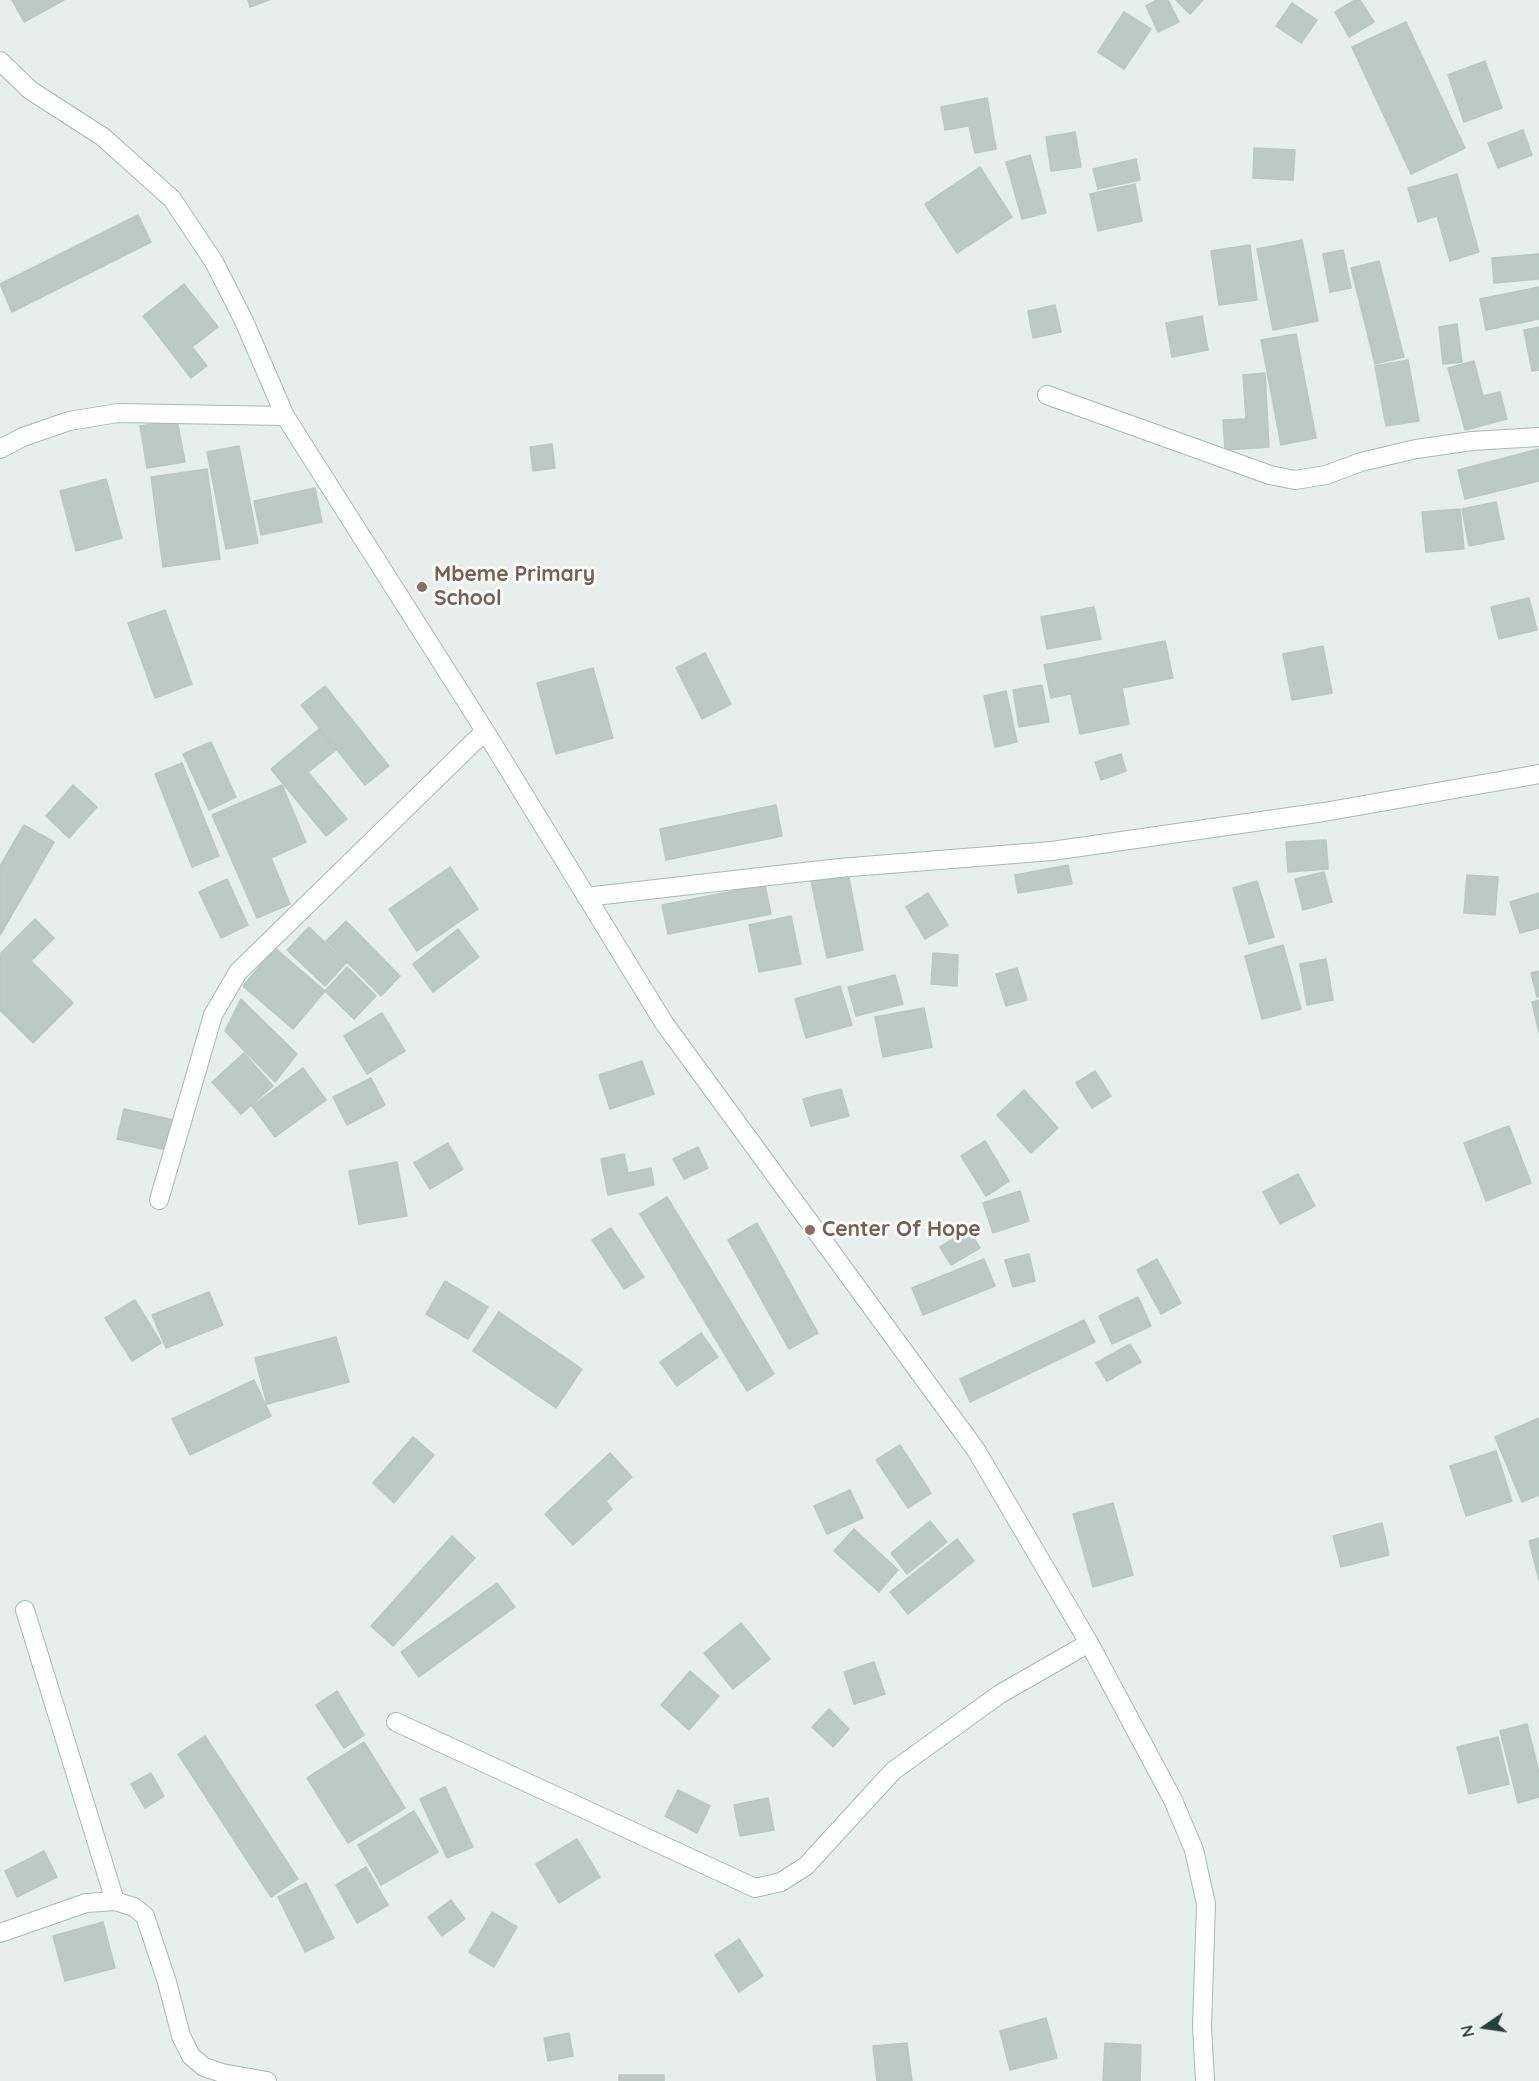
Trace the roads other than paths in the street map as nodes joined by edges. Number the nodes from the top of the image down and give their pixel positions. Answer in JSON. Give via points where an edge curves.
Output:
{"nodes":[{"id":1,"x":0,"y":62,"type":"edge"},
{"id":2,"x":1047,"y":395,"type":"dead end"},
{"id":3,"x":285,"y":416,"type":"junction"},
{"id":4,"x":1539,"y":438,"type":"edge"},
{"id":5,"x":0,"y":449,"type":"edge"},
{"id":6,"x":485,"y":731,"type":"junction"},
{"id":7,"x":1539,"y":774,"type":"edge"},
{"id":8,"x":586,"y":897,"type":"junction"},
{"id":9,"x":159,"y":1200,"type":"dead end"},
{"id":10,"x":25,"y":1610,"type":"dead end"},
{"id":11,"x":1089,"y":1643,"type":"junction"},
{"id":12,"x":396,"y":1722,"type":"dead end"},
{"id":13,"x":115,"y":1901,"type":"junction"},
{"id":14,"x":0,"y":1933,"type":"edge"},
{"id":15,"x":267,"y":2081,"type":"edge"},
{"id":16,"x":1205,"y":2081,"type":"edge"}],
"edges":[{"from":1,"to":3,"type":"street","via":[[30,90],[103,137],[172,199],[214,262]]},
{"from":2,"to":4,"type":"street","via":[[1270,475],[1295,480],[1416,449]]},
{"from":3,"to":5,"type":"street","via":[[118,412],[69,421]]},
{"from":3,"to":6,"type":"street"},
{"from":6,"to":8,"type":"street"},
{"from":6,"to":9,"type":"street","via":[[238,972],[213,1015]]},
{"from":7,"to":8,"type":"street","via":[[1324,812],[1053,851],[839,868]]},
{"from":8,"to":11,"type":"street","via":[[664,1023],[976,1450]]},
{"from":10,"to":13,"type":"street"},
{"from":11,"to":12,"type":"street","via":[[1000,1694],[893,1771],[806,1866],[781,1882],[755,1888]]},
{"from":11,"to":16,"type":"street","via":[[1173,1800],[1194,1850],[1206,1904],[1202,2027]]},
{"from":13,"to":14,"type":"street","via":[[86,1903]]},
{"from":13,"to":15,"type":"street","via":[[135,1906],[145,1916],[181,2036],[191,2056],[204,2067],[222,2073]]}]}
